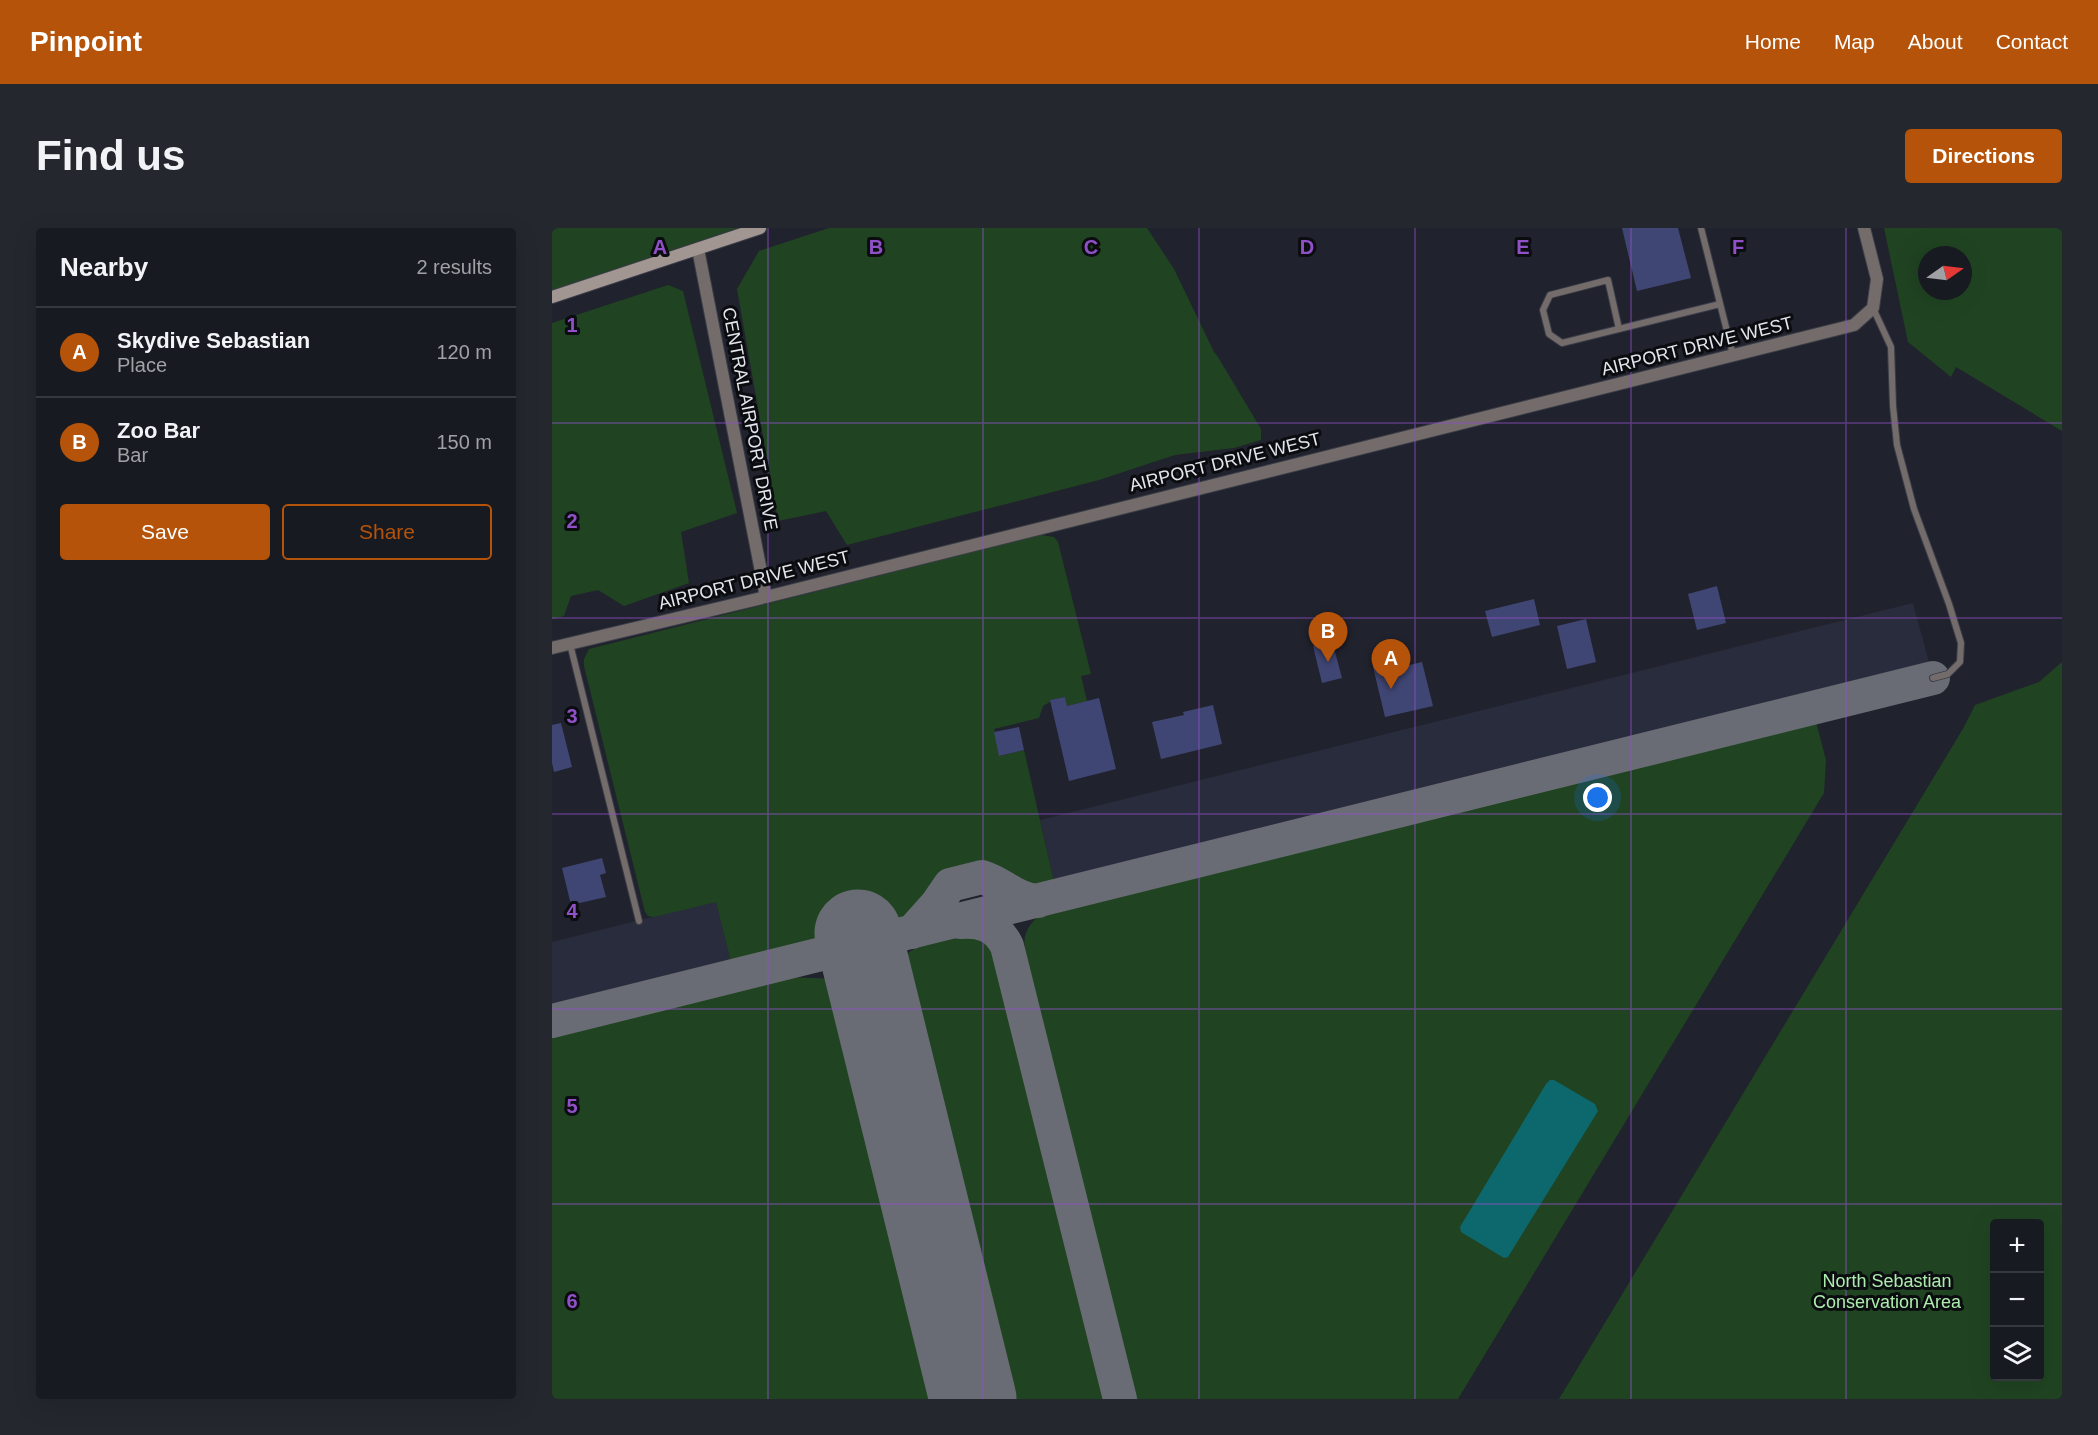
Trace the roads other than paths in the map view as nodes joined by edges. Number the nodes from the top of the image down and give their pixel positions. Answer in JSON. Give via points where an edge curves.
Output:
{"nodes":[{"id":1,"x":760,"y":228,"type":"edge"},
{"id":2,"x":1701,"y":228,"type":"edge"},
{"id":3,"x":1864,"y":228,"type":"edge"},
{"id":4,"x":698,"y":249,"type":"junction"},
{"id":5,"x":552,"y":297,"type":"edge"},
{"id":6,"x":1720,"y":304,"type":"junction"},
{"id":7,"x":1873,"y":308,"type":"junction"},
{"id":8,"x":1619,"y":329,"type":"junction"},
{"id":9,"x":1733,"y":355,"type":"junction"},
{"id":10,"x":766,"y":597,"type":"junction"},
{"id":11,"x":570,"y":643,"type":"junction"},
{"id":12,"x":552,"y":648,"type":"edge"},
{"id":13,"x":1933,"y":678,"type":"dead end"},
{"id":14,"x":639,"y":921,"type":"dead end"}],
"edges":[{"from":1,"to":4,"type":"main road"},
{"from":2,"to":6,"type":"lane"},
{"from":3,"to":7,"type":"street","via":[[1877,279]]},
{"from":4,"to":5,"type":"main road"},
{"from":4,"to":10,"type":"street","name":"CENTRAL AIRPORT DRIVE"},
{"from":6,"to":8,"type":"lane"},
{"from":6,"to":9,"type":"lane"},
{"from":7,"to":9,"type":"street","name":"AIRPORT DRIVE WEST","via":[[1854,326]]},
{"from":7,"to":13,"type":"lane","via":[[1891,347],[1897,445],[1914,509],[1961,643],[1960,662],[1948,674]]},
{"from":8,"to":8,"type":"lane","via":[[1562,343],[1549,334],[1543,310],[1550,295],[1608,280]]},
{"from":9,"to":10,"type":"street","name":"AIRPORT DRIVE WEST"},
{"from":10,"to":11,"type":"street","name":"AIRPORT DRIVE WEST"},
{"from":11,"to":12,"type":"street","name":"AIRPORT DRIVE WEST"},
{"from":11,"to":14,"type":"lane"}]}
